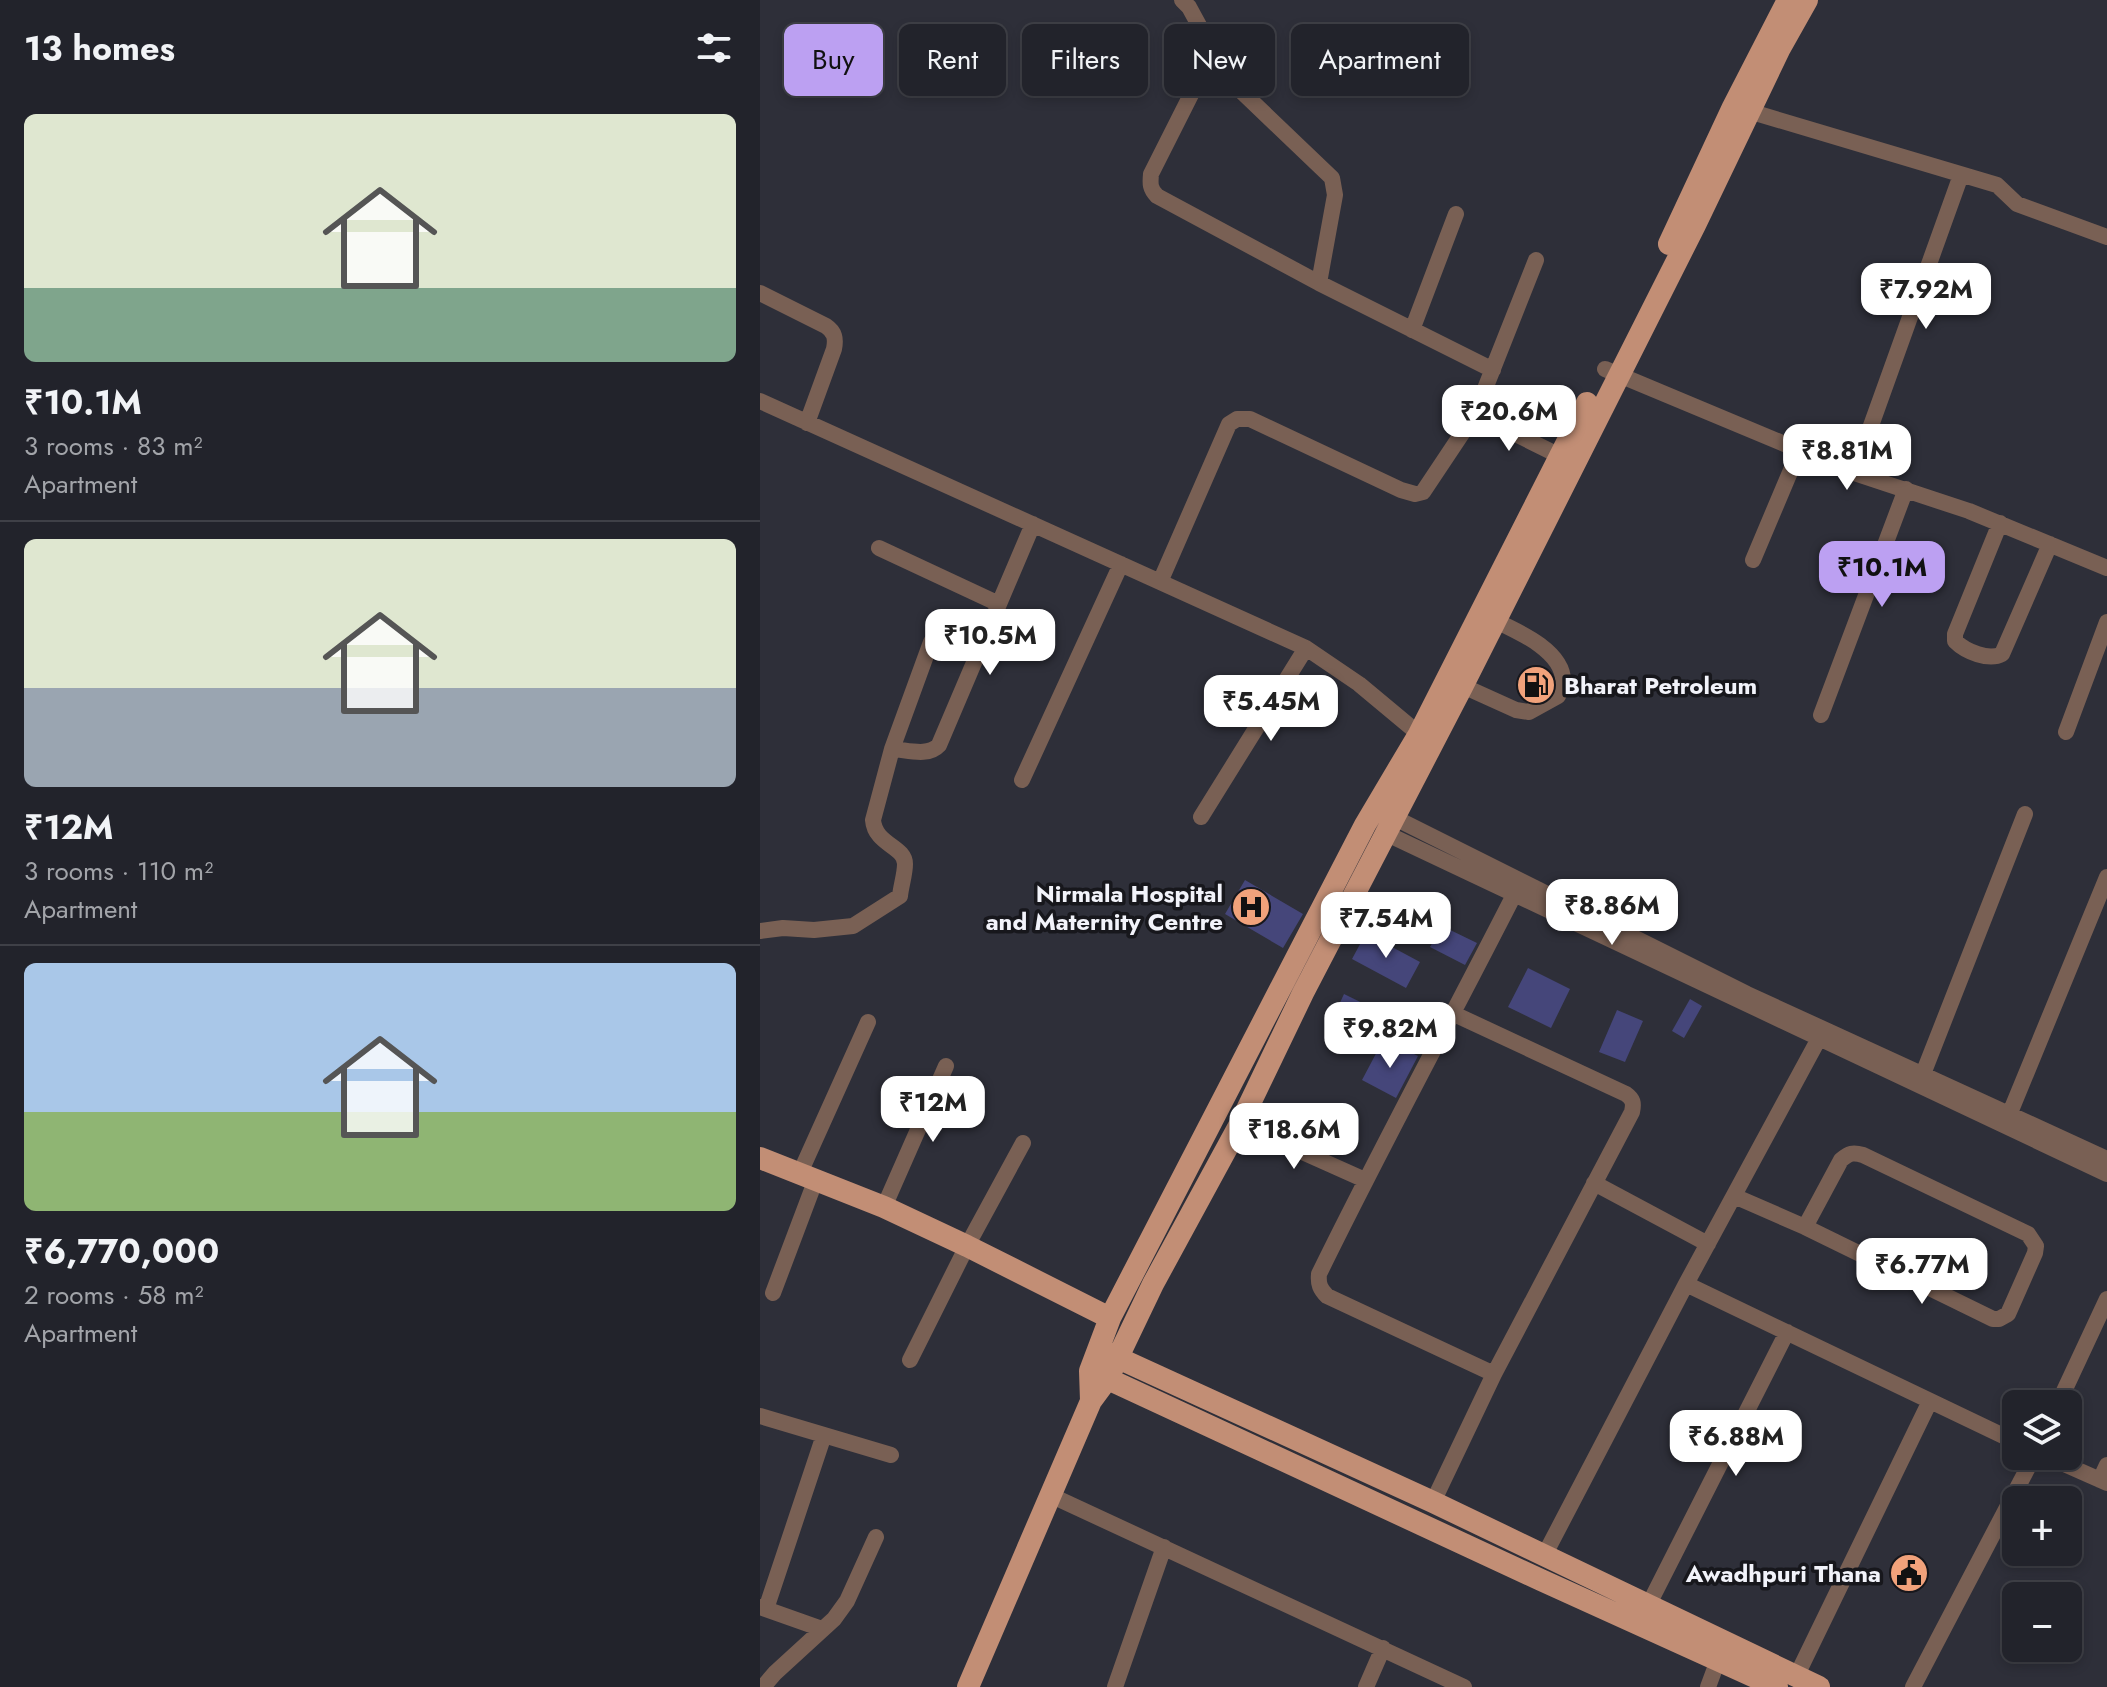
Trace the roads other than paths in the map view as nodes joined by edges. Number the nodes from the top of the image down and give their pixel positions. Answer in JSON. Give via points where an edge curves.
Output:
{"nodes":[{"id":1,"x":1182,"y":0,"type":"edge"},
{"id":2,"x":1788,"y":0,"type":"edge"},
{"id":3,"x":1807,"y":0,"type":"edge"},
{"id":4,"x":1198,"y":24,"type":"edge"},
{"id":5,"x":1190,"y":96,"type":"edge"},
{"id":6,"x":1246,"y":96,"type":"edge"},
{"id":7,"x":1741,"y":109,"type":"junction"},
{"id":8,"x":1961,"y":175,"type":"junction"},
{"id":9,"x":1456,"y":214,"type":"dead end"},
{"id":10,"x":2107,"y":237,"type":"edge"},
{"id":11,"x":1536,"y":260,"type":"dead end"},
{"id":12,"x":1319,"y":283,"type":"junction"},
{"id":13,"x":760,"y":293,"type":"edge"},
{"id":14,"x":1412,"y":330,"type":"junction"},
{"id":15,"x":1493,"y":370,"type":"junction"},
{"id":16,"x":1612,"y":372,"type":"junction"},
{"id":17,"x":760,"y":401,"type":"edge"},
{"id":18,"x":1475,"y":414,"type":"junction"},
{"id":19,"x":807,"y":423,"type":"junction"},
{"id":20,"x":1799,"y":451,"type":"junction"},
{"id":21,"x":1560,"y":456,"type":"junction"},
{"id":22,"x":1854,"y":473,"type":"junction"},
{"id":23,"x":1906,"y":489,"type":"junction"},
{"id":24,"x":2000,"y":523,"type":"junction"},
{"id":25,"x":1033,"y":524,"type":"junction"},
{"id":26,"x":2050,"y":544,"type":"junction"},
{"id":27,"x":879,"y":548,"type":"dead end"},
{"id":28,"x":1753,"y":560,"type":"dead end"},
{"id":29,"x":1121,"y":564,"type":"junction"},
{"id":30,"x":2107,"y":568,"type":"edge"},
{"id":31,"x":1160,"y":582,"type":"junction"},
{"id":32,"x":999,"y":604,"type":"junction"},
{"id":33,"x":1488,"y":617,"type":"junction"},
{"id":34,"x":2107,"y":622,"type":"edge"},
{"id":35,"x":1306,"y":648,"type":"junction"},
{"id":36,"x":977,"y":655,"type":"junction"},
{"id":37,"x":1455,"y":683,"type":"junction"},
{"id":38,"x":1821,"y":715,"type":"dead end"},
{"id":39,"x":2066,"y":732,"type":"dead end"},
{"id":40,"x":1419,"y":734,"type":"junction"},
{"id":41,"x":892,"y":749,"type":"junction"},
{"id":42,"x":1022,"y":780,"type":"dead end"},
{"id":43,"x":2025,"y":814,"type":"dead end"},
{"id":44,"x":1201,"y":817,"type":"dead end"},
{"id":45,"x":1389,"y":825,"type":"junction"},
{"id":46,"x":2107,"y":877,"type":"edge"},
{"id":47,"x":1518,"y":888,"type":"junction"},
{"id":48,"x":760,"y":931,"type":"edge"},
{"id":49,"x":1454,"y":1014,"type":"junction"},
{"id":50,"x":868,"y":1022,"type":"dead end"},
{"id":51,"x":1822,"y":1034,"type":"junction"},
{"id":52,"x":946,"y":1066,"type":"dead end"},
{"id":53,"x":1923,"y":1074,"type":"junction"},
{"id":54,"x":2007,"y":1121,"type":"junction"},
{"id":55,"x":1240,"y":1124,"type":"junction"},
{"id":56,"x":1023,"y":1143,"type":"dead end"},
{"id":57,"x":760,"y":1158,"type":"edge"},
{"id":58,"x":2107,"y":1159,"type":"edge"},
{"id":59,"x":2107,"y":1174,"type":"edge"},
{"id":60,"x":808,"y":1176,"type":"junction"},
{"id":61,"x":1365,"y":1180,"type":"junction"},
{"id":62,"x":1594,"y":1183,"type":"junction"},
{"id":63,"x":1734,"y":1196,"type":"junction"},
{"id":64,"x":884,"y":1207,"type":"junction"},
{"id":65,"x":1805,"y":1227,"type":"junction"},
{"id":66,"x":1708,"y":1244,"type":"junction"},
{"id":67,"x":967,"y":1246,"type":"junction"},
{"id":68,"x":1143,"y":1278,"type":"junction"},
{"id":69,"x":1686,"y":1284,"type":"junction"},
{"id":70,"x":773,"y":1293,"type":"dead end"},
{"id":71,"x":2107,"y":1299,"type":"edge"},
{"id":72,"x":1110,"y":1318,"type":"junction"},
{"id":73,"x":1787,"y":1332,"type":"junction"},
{"id":74,"x":910,"y":1360,"type":"dead end"},
{"id":75,"x":1103,"y":1364,"type":"junction"},
{"id":76,"x":1494,"y":1374,"type":"junction"},
{"id":77,"x":2065,"y":1390,"type":"edge"},
{"id":78,"x":1930,"y":1401,"type":"junction"},
{"id":79,"x":760,"y":1416,"type":"edge"},
{"id":80,"x":824,"y":1435,"type":"junction"},
{"id":81,"x":2002,"y":1435,"type":"edge"},
{"id":82,"x":891,"y":1455,"type":"dead end"},
{"id":83,"x":2082,"y":1468,"type":"edge"},
{"id":84,"x":2027,"y":1470,"type":"edge"},
{"id":85,"x":2105,"y":1476,"type":"edge"},
{"id":86,"x":1050,"y":1495,"type":"junction"},
{"id":87,"x":1433,"y":1502,"type":"junction"},
{"id":88,"x":876,"y":1537,"type":"dead end"},
{"id":89,"x":1164,"y":1547,"type":"junction"},
{"id":90,"x":1544,"y":1556,"type":"junction"},
{"id":91,"x":1648,"y":1606,"type":"junction"},
{"id":92,"x":763,"y":1608,"type":"edge"},
{"id":93,"x":822,"y":1629,"type":"junction"},
{"id":94,"x":1383,"y":1648,"type":"junction"},
{"id":95,"x":1718,"y":1660,"type":"junction"},
{"id":96,"x":1797,"y":1675,"type":"junction"},
{"id":97,"x":763,"y":1687,"type":"edge"},
{"id":98,"x":968,"y":1687,"type":"edge"},
{"id":99,"x":1115,"y":1687,"type":"edge"},
{"id":100,"x":1366,"y":1687,"type":"edge"},
{"id":101,"x":1464,"y":1687,"type":"edge"},
{"id":102,"x":1708,"y":1687,"type":"edge"},
{"id":103,"x":1777,"y":1687,"type":"edge"},
{"id":104,"x":1819,"y":1687,"type":"edge"},
{"id":105,"x":1913,"y":1687,"type":"edge"}],
"edges":[{"from":1,"to":4,"type":"street"},
{"from":2,"to":7,"type":"main road"},
{"from":3,"to":7,"type":"main road"},
{"from":5,"to":12,"type":"street","via":[[1151,174],[1151,190]]},
{"from":6,"to":12,"type":"street","via":[[1332,178],[1335,195]]},
{"from":7,"to":8,"type":"street"},
{"from":7,"to":16,"type":"main road","via":[[1674,235]]},
{"from":8,"to":10,"type":"street","via":[[1997,185],[2017,204]]},
{"from":8,"to":22,"type":"street"},
{"from":9,"to":14,"type":"street"},
{"from":11,"to":15,"type":"street"},
{"from":12,"to":14,"type":"street"},
{"from":13,"to":19,"type":"street","via":[[834,334],[834,349]]},
{"from":14,"to":15,"type":"street"},
{"from":15,"to":18,"type":"street"},
{"from":16,"to":20,"type":"street"},
{"from":16,"to":21,"type":"main road"},
{"from":16,"to":33,"type":"main road"},
{"from":17,"to":19,"type":"street"},
{"from":18,"to":21,"type":"street"},
{"from":18,"to":31,"type":"street","via":[[1423,492],[1415,494],[1250,419],[1237,419],[1229,424]]},
{"from":19,"to":25,"type":"street"},
{"from":20,"to":22,"type":"street"},
{"from":20,"to":28,"type":"street"},
{"from":21,"to":33,"type":"main road"},
{"from":22,"to":23,"type":"street"},
{"from":23,"to":24,"type":"street"},
{"from":23,"to":38,"type":"street"},
{"from":24,"to":26,"type":"street"},
{"from":24,"to":26,"type":"street","via":[[1955,634],[1959,646],[1990,658],[2002,654]]},
{"from":25,"to":29,"type":"street"},
{"from":25,"to":32,"type":"street"},
{"from":26,"to":30,"type":"street"},
{"from":27,"to":32,"type":"street"},
{"from":29,"to":31,"type":"street"},
{"from":29,"to":42,"type":"street"},
{"from":31,"to":35,"type":"street"},
{"from":32,"to":36,"type":"street"},
{"from":33,"to":37,"type":"main road"},
{"from":33,"to":37,"type":"street","via":[[1541,645],[1559,665],[1563,683],[1558,696],[1529,712]]},
{"from":34,"to":39,"type":"street"},
{"from":35,"to":40,"type":"street"},
{"from":35,"to":44,"type":"street"},
{"from":36,"to":41,"type":"street","via":[[936,749]]},
{"from":36,"to":41,"type":"street","via":[[944,641],[931,642]]},
{"from":37,"to":40,"type":"main road"},
{"from":37,"to":45,"type":"main road"},
{"from":40,"to":68,"type":"main road","via":[[1365,825]]},
{"from":41,"to":48,"type":"street","via":[[873,820],[878,836],[906,861],[900,896],[853,926]]},
{"from":43,"to":53,"type":"street"},
{"from":45,"to":47,"type":"street"},
{"from":45,"to":55,"type":"main road"},
{"from":46,"to":54,"type":"street"},
{"from":47,"to":49,"type":"street"},
{"from":47,"to":51,"type":"street"},
{"from":49,"to":61,"type":"street"},
{"from":49,"to":62,"type":"street","via":[[1631,1098],[1632,1112]]},
{"from":50,"to":60,"type":"street"},
{"from":51,"to":53,"type":"street"},
{"from":51,"to":54,"type":"street"},
{"from":51,"to":63,"type":"street"},
{"from":52,"to":64,"type":"street"},
{"from":53,"to":54,"type":"street"},
{"from":54,"to":58,"type":"street"},
{"from":54,"to":59,"type":"street"},
{"from":55,"to":61,"type":"street"},
{"from":55,"to":68,"type":"main road"},
{"from":56,"to":67,"type":"street"},
{"from":57,"to":60,"type":"main road"},
{"from":60,"to":64,"type":"main road"},
{"from":60,"to":70,"type":"street"},
{"from":61,"to":76,"type":"street","via":[[1319,1274],[1320,1289]]},
{"from":62,"to":66,"type":"street"},
{"from":62,"to":76,"type":"street"},
{"from":63,"to":65,"type":"street"},
{"from":63,"to":66,"type":"street"},
{"from":64,"to":67,"type":"main road"},
{"from":65,"to":65,"type":"street","via":[[1993,1319],[2008,1314],[2036,1246],[2028,1234],[1855,1153],[1841,1160]]},
{"from":66,"to":69,"type":"street"},
{"from":67,"to":72,"type":"main road"},
{"from":67,"to":74,"type":"street"},
{"from":68,"to":72,"type":"main road"},
{"from":68,"to":75,"type":"main road"},
{"from":69,"to":73,"type":"street"},
{"from":69,"to":90,"type":"street"},
{"from":71,"to":77,"type":"street"},
{"from":72,"to":75,"type":"main road"},
{"from":73,"to":78,"type":"street"},
{"from":73,"to":91,"type":"street"},
{"from":75,"to":86,"type":"main road"},
{"from":75,"to":87,"type":"main road"},
{"from":75,"to":95,"type":"main road","via":[[1541,1580]]},
{"from":76,"to":87,"type":"street"},
{"from":78,"to":81,"type":"street"},
{"from":78,"to":96,"type":"street"},
{"from":79,"to":80,"type":"street"},
{"from":80,"to":82,"type":"street"},
{"from":80,"to":92,"type":"street"},
{"from":83,"to":85,"type":"street"},
{"from":84,"to":105,"type":"street"},
{"from":86,"to":89,"type":"street"},
{"from":86,"to":98,"type":"main road"},
{"from":87,"to":90,"type":"main road"},
{"from":88,"to":93,"type":"street","via":[[847,1601]]},
{"from":89,"to":94,"type":"street"},
{"from":89,"to":99,"type":"street"},
{"from":90,"to":91,"type":"main road"},
{"from":91,"to":96,"type":"main road"},
{"from":92,"to":93,"type":"street"},
{"from":93,"to":97,"type":"street"},
{"from":94,"to":100,"type":"street"},
{"from":94,"to":101,"type":"street"},
{"from":95,"to":102,"type":"street"},
{"from":95,"to":103,"type":"main road"},
{"from":96,"to":104,"type":"main road"}]}
